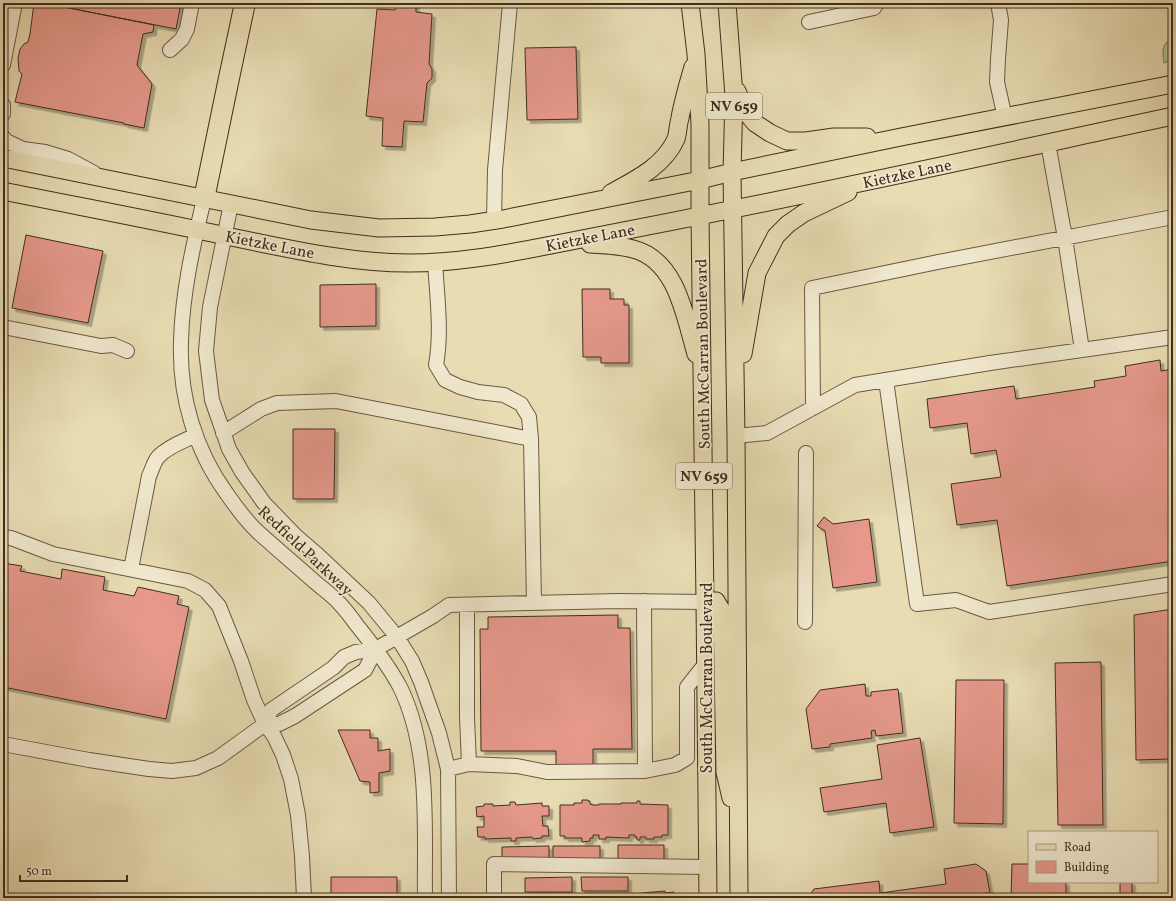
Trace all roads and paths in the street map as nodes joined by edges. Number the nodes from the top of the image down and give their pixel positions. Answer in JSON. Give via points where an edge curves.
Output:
{"nodes":[{"id":1,"x":15,"y":3,"type":"edge"},
{"id":2,"x":192,"y":3,"type":"edge"},
{"id":3,"x":245,"y":3,"type":"edge"},
{"id":4,"x":510,"y":3,"type":"edge"},
{"id":5,"x":690,"y":3,"type":"edge"},
{"id":6,"x":727,"y":3,"type":"edge"},
{"id":7,"x":877,"y":3,"type":"edge"},
{"id":8,"x":998,"y":3,"type":"edge"},
{"id":9,"x":809,"y":22,"type":"dead end"},
{"id":10,"x":170,"y":50,"type":"dead end"},
{"id":11,"x":696,"y":54,"type":"junction"},
{"id":12,"x":3,"y":65,"type":"edge"},
{"id":13,"x":732,"y":77,"type":"junction"},
{"id":14,"x":1173,"y":84,"type":"edge"},
{"id":15,"x":3,"y":105,"type":"edge"},
{"id":16,"x":3,"y":114,"type":"edge"},
{"id":17,"x":1173,"y":116,"type":"edge"},
{"id":18,"x":1005,"y":118,"type":"junction"},
{"id":19,"x":3,"y":137,"type":"edge"},
{"id":20,"x":901,"y":137,"type":"junction"},
{"id":21,"x":1048,"y":143,"type":"junction"},
{"id":22,"x":3,"y":158,"type":"edge"},
{"id":23,"x":732,"y":172,"type":"junction"},
{"id":24,"x":101,"y":177,"type":"junction"},
{"id":25,"x":700,"y":180,"type":"junction"},
{"id":26,"x":872,"y":180,"type":"junction"},
{"id":27,"x":3,"y":191,"type":"edge"},
{"id":28,"x":204,"y":199,"type":"junction"},
{"id":29,"x":594,"y":201,"type":"junction"},
{"id":30,"x":231,"y":204,"type":"junction"},
{"id":31,"x":733,"y":209,"type":"junction"},
{"id":32,"x":700,"y":216,"type":"junction"},
{"id":33,"x":1173,"y":217,"type":"edge"},
{"id":34,"x":494,"y":220,"type":"junction"},
{"id":35,"x":197,"y":230,"type":"junction"},
{"id":36,"x":224,"y":235,"type":"junction"},
{"id":37,"x":1065,"y":238,"type":"junction"},
{"id":38,"x":524,"y":250,"type":"junction"},
{"id":39,"x":436,"y":262,"type":"junction"},
{"id":40,"x":3,"y":327,"type":"edge"},
{"id":41,"x":1173,"y":337,"type":"edge"},
{"id":42,"x":1082,"y":350,"type":"junction"},
{"id":43,"x":127,"y":351,"type":"dead end"},
{"id":44,"x":703,"y":376,"type":"junction"},
{"id":45,"x":886,"y":380,"type":"junction"},
{"id":46,"x":813,"y":408,"type":"junction"},
{"id":47,"x":736,"y":429,"type":"junction"},
{"id":48,"x":223,"y":433,"type":"junction"},
{"id":49,"x":196,"y":435,"type":"junction"},
{"id":50,"x":531,"y":439,"type":"junction"},
{"id":51,"x":806,"y":453,"type":"dead end"},
{"id":52,"x":3,"y":537,"type":"edge"},
{"id":53,"x":131,"y":569,"type":"junction"},
{"id":54,"x":1173,"y":584,"type":"edge"},
{"id":55,"x":644,"y":601,"type":"junction"},
{"id":56,"x":705,"y":602,"type":"junction"},
{"id":57,"x":534,"y":603,"type":"junction"},
{"id":58,"x":467,"y":605,"type":"junction"},
{"id":59,"x":805,"y":622,"type":"dead end"},
{"id":60,"x":397,"y":637,"type":"junction"},
{"id":61,"x":376,"y":649,"type":"junction"},
{"id":62,"x":706,"y":663,"type":"junction"},
{"id":63,"x":265,"y":724,"type":"junction"},
{"id":64,"x":3,"y":744,"type":"edge"},
{"id":65,"x":469,"y":764,"type":"junction"},
{"id":66,"x":448,"y":769,"type":"junction"},
{"id":67,"x":645,"y":771,"type":"junction"},
{"id":68,"x":738,"y":831,"type":"junction"},
{"id":69,"x":707,"y":867,"type":"junction"},
{"id":70,"x":304,"y":898,"type":"edge"},
{"id":71,"x":425,"y":898,"type":"edge"},
{"id":72,"x":449,"y":898,"type":"edge"},
{"id":73,"x":494,"y":898,"type":"edge"},
{"id":74,"x":708,"y":898,"type":"edge"},
{"id":75,"x":718,"y":898,"type":"edge"},
{"id":76,"x":739,"y":898,"type":"edge"}],
"edges":[{"from":1,"to":12,"type":"street"},
{"from":2,"to":10,"type":"street","via":[[187,29],[182,39]]},
{"from":3,"to":28,"type":"highway"},
{"from":4,"to":34,"type":"street","via":[[495,170]]},
{"from":5,"to":11,"type":"main road","name":"South McCarran Boulevard","number":"NV 659"},
{"from":6,"to":13,"type":"main road","name":"South McCarran Boulevard","number":"NV 659"},
{"from":7,"to":9,"type":"street","via":[[874,8]]},
{"from":8,"to":18,"type":"street","via":[[1002,20],[997,82]]},
{"from":11,"to":25,"type":"main road","name":"South McCarran Boulevard","number":"NV 659"},
{"from":11,"to":29,"type":"main road","via":[[676,139],[664,157],[650,170]]},
{"from":13,"to":20,"type":"main road","via":[[746,111],[755,123],[787,141],[834,137]]},
{"from":13,"to":23,"type":"main road","name":"South McCarran Boulevard","number":"NV 659"},
{"from":14,"to":18,"type":"main road","name":"Kietzke Lane"},
{"from":15,"to":16,"type":"street"},
{"from":17,"to":21,"type":"main road","name":"Kietzke Lane"},
{"from":18,"to":20,"type":"main road","name":"Kietzke Lane"},
{"from":19,"to":24,"type":"street","via":[[23,149],[68,159]]},
{"from":20,"to":23,"type":"main road","name":"Kietzke Lane"},
{"from":21,"to":26,"type":"main road","name":"Kietzke Lane"},
{"from":21,"to":37,"type":"street"},
{"from":22,"to":24,"type":"main road","name":"Kietzke Lane"},
{"from":23,"to":25,"type":"main road","name":"Kietzke Lane"},
{"from":23,"to":31,"type":"main road","name":"South McCarran Boulevard","number":"NV 659"},
{"from":24,"to":28,"type":"main road","name":"Kietzke Lane"},
{"from":25,"to":29,"type":"main road","name":"Kietzke Lane"},
{"from":25,"to":32,"type":"main road","name":"South McCarran Boulevard","number":"NV 659"},
{"from":26,"to":31,"type":"main road","name":"Kietzke Lane"},
{"from":26,"to":47,"type":"main road","via":[[804,213],[776,236],[757,273],[744,346]]},
{"from":27,"to":35,"type":"main road","name":"Kietzke Lane"},
{"from":28,"to":30,"type":"main road","name":"Kietzke Lane"},
{"from":28,"to":35,"type":"street","name":"Redfield Parkway"},
{"from":29,"to":34,"type":"main road","name":"Kietzke Lane"},
{"from":30,"to":34,"type":"main road","name":"Kietzke Lane","via":[[311,220],[379,228],[436,228]]},
{"from":30,"to":36,"type":"street","name":"Redfield Parkway"},
{"from":31,"to":32,"type":"main road","name":"Kietzke Lane"},
{"from":31,"to":47,"type":"main road","name":"South McCarran Boulevard","number":"NV 659"},
{"from":32,"to":38,"type":"main road","name":"Kietzke Lane"},
{"from":32,"to":44,"type":"main road","name":"South McCarran Boulevard","number":"NV 659"},
{"from":33,"to":37,"type":"street"},
{"from":35,"to":36,"type":"main road","name":"Kietzke Lane"},
{"from":35,"to":49,"type":"street","name":"Redfield Parkway","via":[[187,286],[181,344],[185,394]]},
{"from":36,"to":39,"type":"main road","name":"Kietzke Lane","via":[[348,259]]},
{"from":36,"to":48,"type":"street","name":"Redfield Parkway","via":[[210,307],[206,351],[212,400]]},
{"from":37,"to":42,"type":"street"},
{"from":37,"to":46,"type":"street","via":[[812,288]]},
{"from":38,"to":39,"type":"main road","name":"Kietzke Lane"},
{"from":38,"to":44,"type":"main road","via":[[586,244],[618,246],[647,255],[667,274],[675,287]]},
{"from":39,"to":50,"type":"street","via":[[436,365],[445,380],[460,387],[504,395],[521,404],[529,417]]},
{"from":40,"to":43,"type":"street","via":[[101,346],[113,345]]},
{"from":41,"to":42,"type":"street"},
{"from":42,"to":45,"type":"street"},
{"from":44,"to":56,"type":"main road","name":"South McCarran Boulevard","number":"NV 659"},
{"from":45,"to":46,"type":"street","via":[[855,385]]},
{"from":45,"to":54,"type":"street","via":[[917,604],[956,600],[989,612]]},
{"from":46,"to":47,"type":"street","via":[[768,433]]},
{"from":47,"to":68,"type":"main road","name":"South McCarran Boulevard","number":"NV 659"},
{"from":48,"to":50,"type":"street","via":[[261,409],[277,403],[336,401]]},
{"from":48,"to":60,"type":"street","name":"Redfield Parkway","via":[[242,472],[264,503],[369,603]]},
{"from":49,"to":53,"type":"street","via":[[158,456],[153,466]]},
{"from":49,"to":61,"type":"street","name":"Redfield Parkway","via":[[216,479],[236,507],[257,531],[339,603]]},
{"from":50,"to":57,"type":"street"},
{"from":51,"to":59,"type":"street"},
{"from":52,"to":53,"type":"street","via":[[53,554]]},
{"from":53,"to":63,"type":"street","via":[[188,581],[205,590],[219,606]]},
{"from":55,"to":56,"type":"street"},
{"from":55,"to":57,"type":"street"},
{"from":55,"to":67,"type":"street"},
{"from":56,"to":62,"type":"main road","name":"South McCarran Boulevard","number":"NV 659"},
{"from":56,"to":68,"type":"main road","via":[[716,601],[722,610],[725,772]]},
{"from":57,"to":58,"type":"street"},
{"from":58,"to":60,"type":"street","via":[[449,605]]},
{"from":58,"to":65,"type":"street","via":[[466,718]]},
{"from":60,"to":61,"type":"street"},
{"from":60,"to":66,"type":"street","name":"Redfield Parkway","via":[[421,682],[439,733]]},
{"from":61,"to":63,"type":"street","via":[[344,657],[333,668],[271,710]]},
{"from":61,"to":63,"type":"street","via":[[365,670],[295,716],[279,724]]},
{"from":61,"to":71,"type":"street","name":"Redfield Parkway","via":[[400,688],[411,715],[419,748],[424,781]]},
{"from":62,"to":67,"type":"street","via":[[686,687],[687,758],[675,765]]},
{"from":62,"to":69,"type":"main road","name":"South McCarran Boulevard","number":"NV 659"},
{"from":63,"to":64,"type":"street","via":[[218,758],[196,768],[172,771],[89,760]]},
{"from":63,"to":70,"type":"street","via":[[274,736],[292,779],[298,815]]},
{"from":65,"to":66,"type":"street"},
{"from":65,"to":67,"type":"street","via":[[517,766],[547,772]]},
{"from":66,"to":72,"type":"street","name":"Redfield Parkway"},
{"from":68,"to":76,"type":"main road","name":"South McCarran Boulevard","number":"NV 659"},
{"from":69,"to":73,"type":"street","via":[[494,864]]},
{"from":69,"to":74,"type":"main road","name":"South McCarran Boulevard","number":"NV 659"},
{"from":69,"to":75,"type":"main road","via":[[716,883]]}]}
